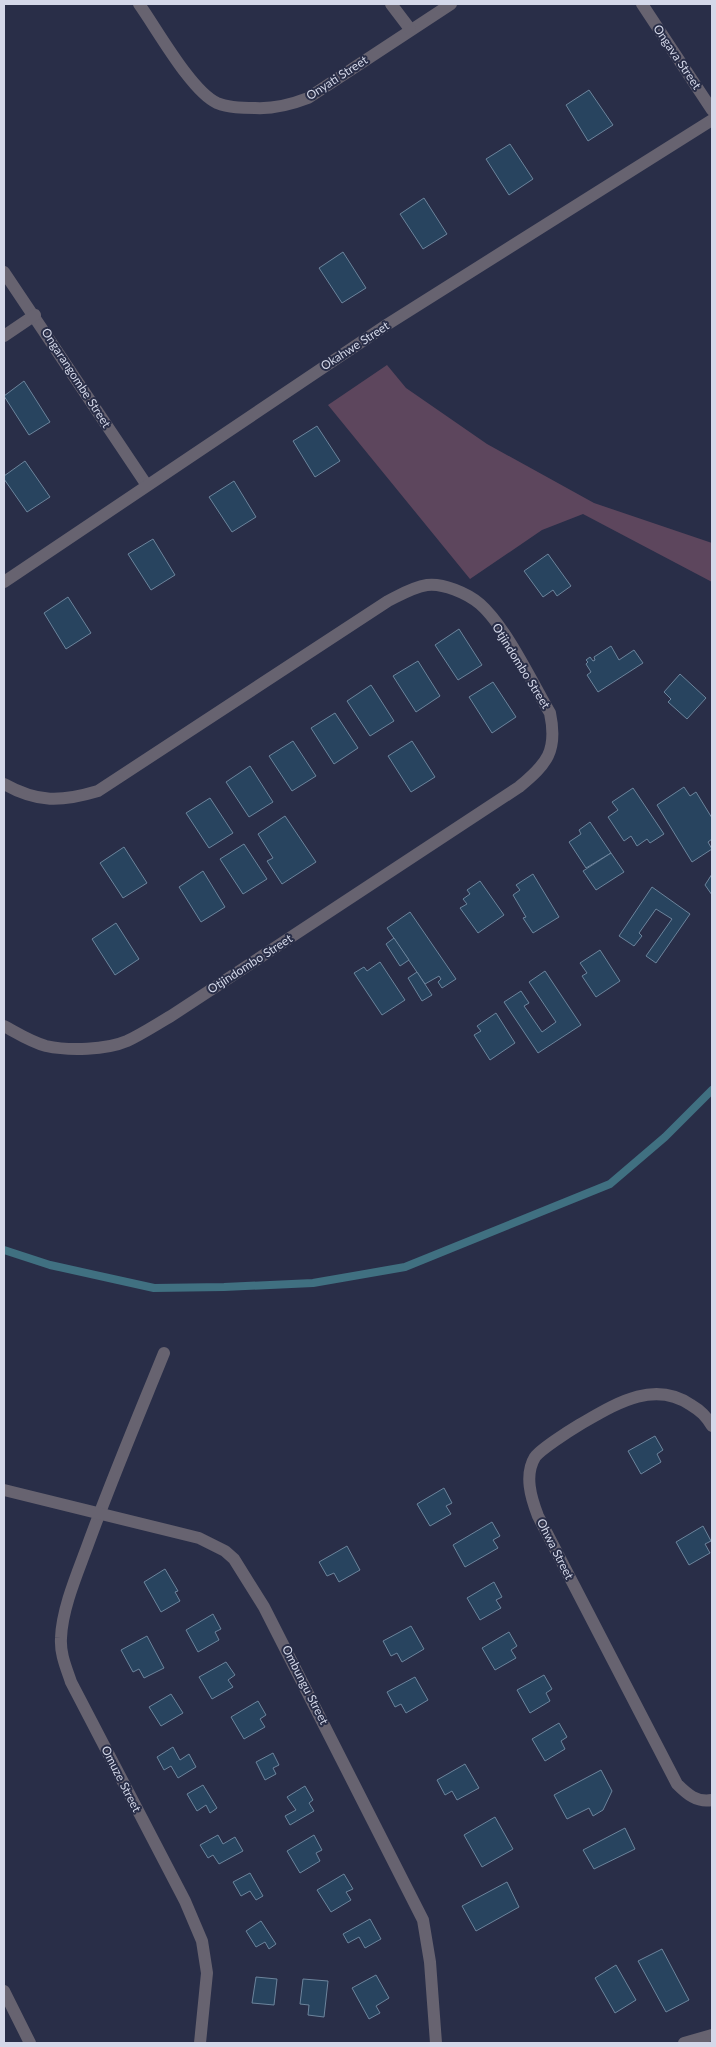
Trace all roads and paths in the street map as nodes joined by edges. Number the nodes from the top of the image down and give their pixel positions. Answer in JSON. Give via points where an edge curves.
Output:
{"nodes":[{"id":1,"x":140,"y":4,"type":"edge"},
{"id":2,"x":391,"y":4,"type":"edge"},
{"id":3,"x":451,"y":4,"type":"edge"},
{"id":4,"x":642,"y":4,"type":"edge"},
{"id":5,"x":410,"y":29,"type":"junction"},
{"id":6,"x":712,"y":110,"type":"edge"},
{"id":7,"x":712,"y":120,"type":"edge"},
{"id":8,"x":4,"y":272,"type":"edge"},
{"id":9,"x":35,"y":316,"type":"junction"},
{"id":10,"x":4,"y":336,"type":"edge"},
{"id":11,"x":146,"y":484,"type":"junction"},
{"id":12,"x":4,"y":582,"type":"edge"},
{"id":13,"x":4,"y":784,"type":"edge"},
{"id":14,"x":4,"y":1026,"type":"edge"},
{"id":15,"x":164,"y":1353,"type":"dead end"},
{"id":16,"x":712,"y":1426,"type":"edge"},
{"id":17,"x":4,"y":1490,"type":"edge"},
{"id":18,"x":99,"y":1514,"type":"junction"},
{"id":19,"x":712,"y":1800,"type":"edge"},
{"id":20,"x":4,"y":1991,"type":"edge"},
{"id":21,"x":712,"y":2035,"type":"edge"},
{"id":22,"x":30,"y":2043,"type":"edge"},
{"id":23,"x":200,"y":2043,"type":"edge"},
{"id":24,"x":436,"y":2043,"type":"edge"},
{"id":25,"x":684,"y":2043,"type":"edge"}],
"edges":[{"from":1,"to":5,"type":"street","name":"Onyati Street","via":[[199,90],[228,107],[273,108],[294,104],[308,98]]},
{"from":2,"to":5,"type":"street"},
{"from":3,"to":5,"type":"street","name":"Onyati Street"},
{"from":4,"to":6,"type":"street","name":"Ongava Street"},
{"from":7,"to":11,"type":"street","name":"Okahwe Street","via":[[388,324]]},
{"from":8,"to":9,"type":"street","name":"Ongarangombe Street"},
{"from":9,"to":10,"type":"street"},
{"from":9,"to":11,"type":"street","name":"Ongarangombe Street"},
{"from":11,"to":12,"type":"street","name":"Okahwe Street"},
{"from":13,"to":14,"type":"street","name":"Otjindombo Street","via":[[21,794],[44,799],[70,799],[98,791],[388,601],[427,585],[458,592],[478,602],[488,613],[550,713],[554,728],[554,742],[542,768],[519,787],[172,1016],[128,1041],[91,1049],[48,1046]]},
{"from":15,"to":18,"type":"street","name":"Omuze Street"},
{"from":16,"to":19,"type":"street","name":"Ohwa Street","via":[[705,1414],[684,1400],[666,1393],[646,1394],[568,1432],[536,1457],[530,1474],[530,1495],[538,1516],[677,1784],[689,1796],[705,1802]]},
{"from":17,"to":18,"type":"street","name":"Ombungu Street"},
{"from":18,"to":23,"type":"street","name":"Omuze Street","via":[[64,1618],[62,1654],[71,1682],[185,1901],[202,1941],[207,1973]]},
{"from":18,"to":24,"type":"street","name":"Ombungu Street","via":[[199,1538],[234,1559],[264,1607],[423,1920],[430,1962]]},
{"from":20,"to":22,"type":"street"},
{"from":21,"to":25,"type":"street"}]}
